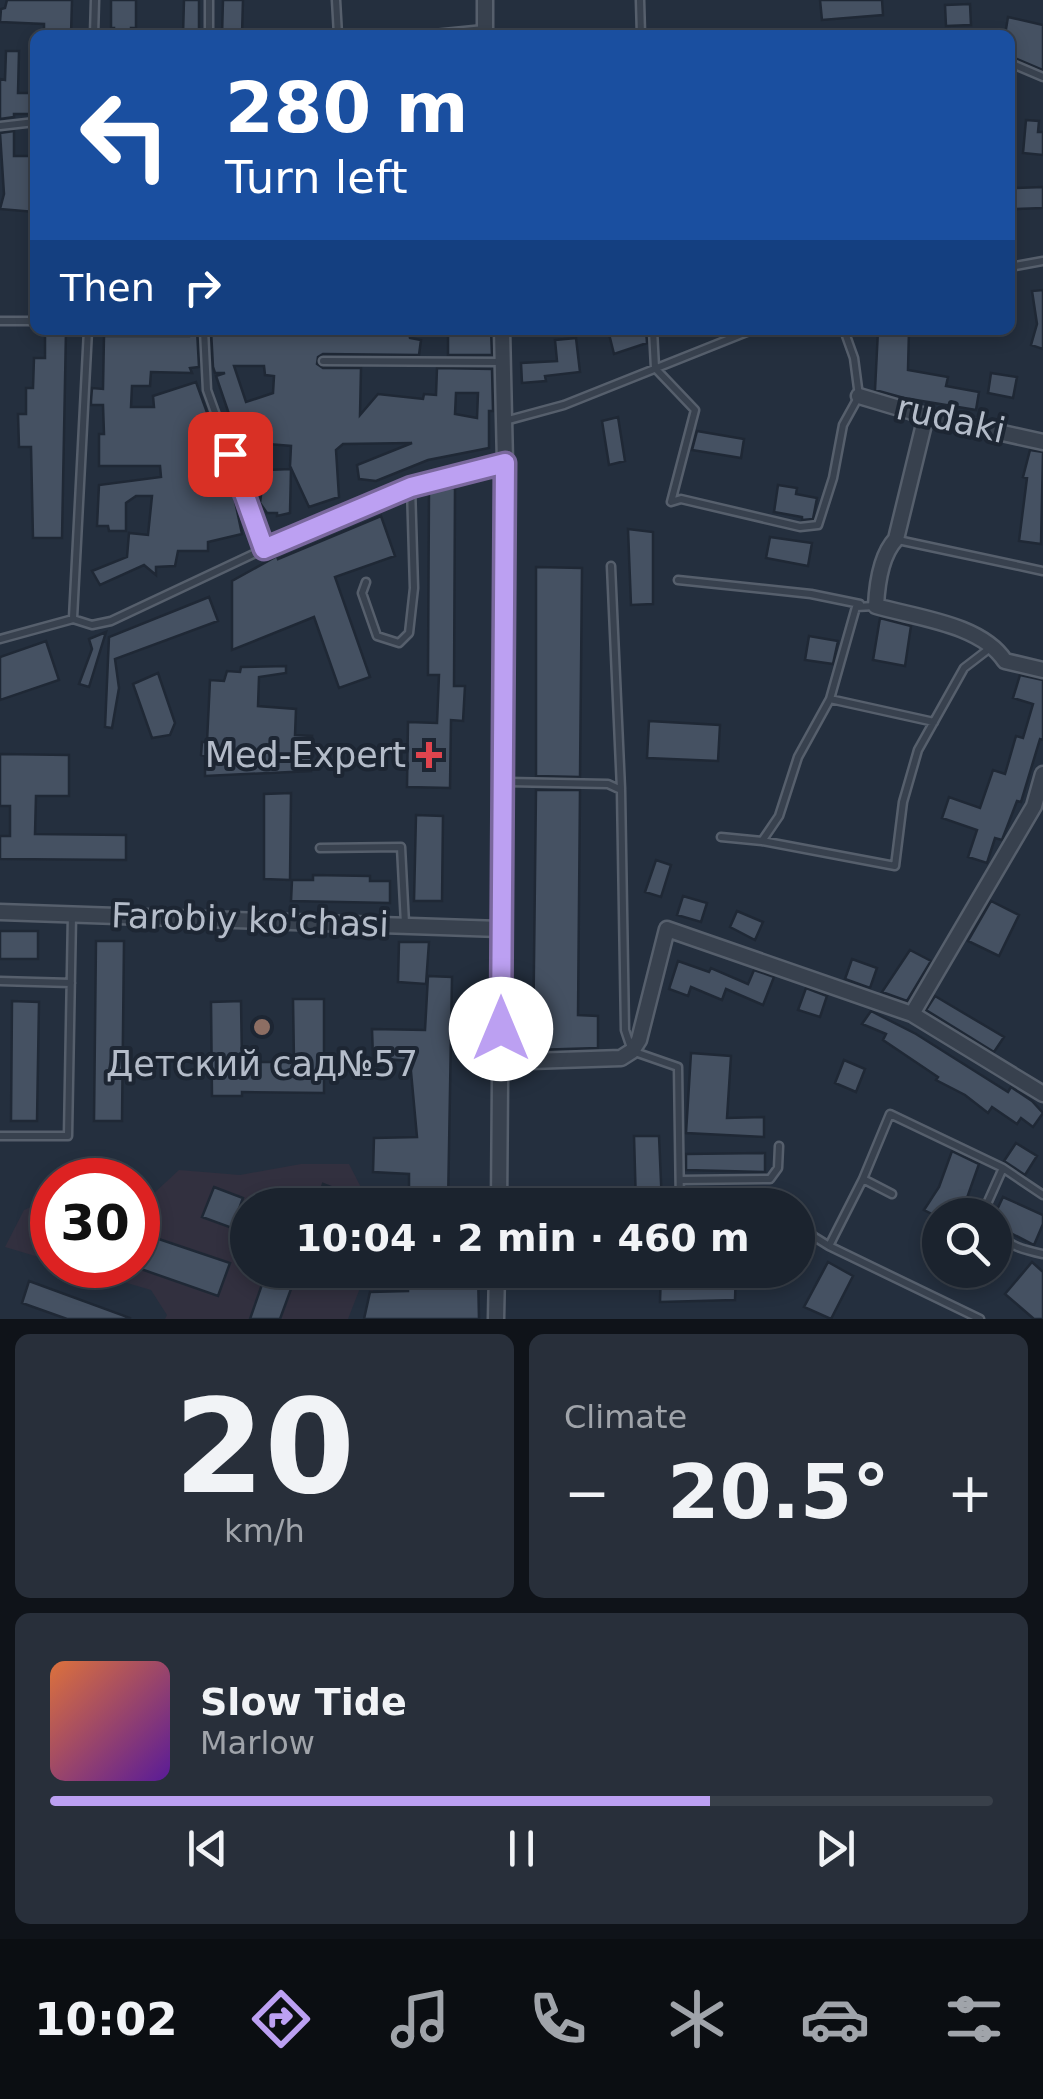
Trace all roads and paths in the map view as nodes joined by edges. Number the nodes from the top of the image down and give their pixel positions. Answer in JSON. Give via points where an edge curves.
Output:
{"nodes":[{"id":1,"x":95,"y":0,"type":"edge"},
{"id":2,"x":209,"y":0,"type":"edge"},
{"id":3,"x":336,"y":0,"type":"edge"},
{"id":4,"x":485,"y":0,"type":"edge"},
{"id":5,"x":640,"y":0,"type":"edge"},
{"id":6,"x":94,"y":30,"type":"edge"},
{"id":7,"x":209,"y":30,"type":"edge"},
{"id":8,"x":338,"y":30,"type":"edge"},
{"id":9,"x":485,"y":30,"type":"edge"},
{"id":10,"x":641,"y":30,"type":"edge"},
{"id":11,"x":1015,"y":65,"type":"edge"},
{"id":12,"x":1043,"y":77,"type":"edge"},
{"id":13,"x":30,"y":123,"type":"edge"},
{"id":14,"x":0,"y":126,"type":"edge"},
{"id":15,"x":1043,"y":261,"type":"edge"},
{"id":16,"x":1015,"y":267,"type":"edge"},
{"id":17,"x":0,"y":321,"type":"edge"},
{"id":18,"x":30,"y":321,"type":"edge"},
{"id":19,"x":88,"y":335,"type":"edge"},
{"id":20,"x":204,"y":335,"type":"edge"},
{"id":21,"x":502,"y":335,"type":"edge"},
{"id":22,"x":654,"y":335,"type":"edge"},
{"id":23,"x":739,"y":335,"type":"edge"},
{"id":24,"x":846,"y":335,"type":"edge"},
{"id":25,"x":323,"y":361,"type":"dead end"},
{"id":26,"x":504,"y":362,"type":"junction"},
{"id":27,"x":655,"y":368,"type":"junction"},
{"id":28,"x":859,"y":396,"type":"junction"},
{"id":29,"x":926,"y":416,"type":"junction"},
{"id":30,"x":504,"y":421,"type":"junction"},
{"id":31,"x":1043,"y":442,"type":"edge"},
{"id":32,"x":505,"y":463,"type":"junction"},
{"id":33,"x":411,"y":487,"type":"junction"},
{"id":34,"x":896,"y":540,"type":"junction"},
{"id":35,"x":264,"y":549,"type":"junction"},
{"id":36,"x":610,"y":566,"type":"dead end"},
{"id":37,"x":1043,"y":571,"type":"edge"},
{"id":38,"x":678,"y":580,"type":"dead end"},
{"id":39,"x":366,"y":582,"type":"dead end"},
{"id":40,"x":876,"y":606,"type":"junction"},
{"id":41,"x":73,"y":619,"type":"junction"},
{"id":42,"x":1,"y":636,"type":"edge"},
{"id":43,"x":994,"y":644,"type":"junction"},
{"id":44,"x":1043,"y":670,"type":"edge"},
{"id":45,"x":830,"y":699,"type":"junction"},
{"id":46,"x":934,"y":722,"type":"junction"},
{"id":47,"x":1043,"y":774,"type":"edge"},
{"id":48,"x":502,"y":782,"type":"junction"},
{"id":49,"x":621,"y":790,"type":"junction"},
{"id":50,"x":721,"y":837,"type":"dead end"},
{"id":51,"x":762,"y":840,"type":"junction"},
{"id":52,"x":320,"y":848,"type":"dead end"},
{"id":53,"x":0,"y":912,"type":"edge"},
{"id":54,"x":72,"y":914,"type":"junction"},
{"id":55,"x":404,"y":926,"type":"junction"},
{"id":56,"x":500,"y":929,"type":"junction"},
{"id":57,"x":0,"y":981,"type":"edge"},
{"id":58,"x":70,"y":983,"type":"junction"},
{"id":59,"x":912,"y":1014,"type":"junction"},
{"id":60,"x":632,"y":1051,"type":"junction"},
{"id":61,"x":501,"y":1062,"type":"junction"},
{"id":62,"x":1043,"y":1094,"type":"edge"},
{"id":63,"x":0,"y":1136,"type":"edge"},
{"id":64,"x":779,"y":1146,"type":"dead end"},
{"id":65,"x":1003,"y":1168,"type":"junction"},
{"id":66,"x":863,"y":1179,"type":"junction"},
{"id":67,"x":680,"y":1180,"type":"junction"},
{"id":68,"x":498,"y":1188,"type":"edge"},
{"id":69,"x":680,"y":1188,"type":"edge"},
{"id":70,"x":892,"y":1194,"type":"dead end"},
{"id":71,"x":1043,"y":1194,"type":"edge"},
{"id":72,"x":990,"y":1198,"type":"edge"},
{"id":73,"x":815,"y":1237,"type":"edge"},
{"id":74,"x":1012,"y":1245,"type":"edge"},
{"id":75,"x":829,"y":1246,"type":"junction"},
{"id":76,"x":1043,"y":1254,"type":"edge"},
{"id":77,"x":497,"y":1288,"type":"edge"},
{"id":78,"x":496,"y":1319,"type":"edge"},
{"id":79,"x":980,"y":1319,"type":"edge"}],
"edges":[{"from":1,"to":6,"type":"lane"},
{"from":2,"to":7,"type":"lane"},
{"from":3,"to":8,"type":"lane"},
{"from":4,"to":9,"type":"street"},
{"from":5,"to":10,"type":"lane"},
{"from":11,"to":12,"type":"lane"},
{"from":13,"to":14,"type":"lane"},
{"from":15,"to":16,"type":"lane"},
{"from":17,"to":18,"type":"lane"},
{"from":19,"to":41,"type":"lane"},
{"from":20,"to":35,"type":"lane","via":[[207,390]]},
{"from":21,"to":26,"type":"street"},
{"from":22,"to":27,"type":"lane"},
{"from":23,"to":27,"type":"lane"},
{"from":24,"to":28,"type":"lane"},
{"from":25,"to":26,"type":"lane"},
{"from":26,"to":30,"type":"street"},
{"from":27,"to":28,"type":"lane","via":[[694,410],[671,502],[800,528],[818,525],[843,426]]},
{"from":27,"to":30,"type":"lane"},
{"from":28,"to":29,"type":"street","name":"rudaki"},
{"from":29,"to":31,"type":"street","name":"rudaki"},
{"from":29,"to":34,"type":"street"},
{"from":30,"to":32,"type":"street"},
{"from":32,"to":33,"type":"lane"},
{"from":32,"to":48,"type":"street"},
{"from":33,"to":35,"type":"lane"},
{"from":33,"to":39,"type":"lane","via":[[414,588],[409,633],[399,642],[377,636],[362,592]]},
{"from":34,"to":37,"type":"lane"},
{"from":34,"to":40,"type":"street"},
{"from":35,"to":41,"type":"lane","via":[[112,620]]},
{"from":36,"to":49,"type":"lane"},
{"from":38,"to":40,"type":"lane"},
{"from":40,"to":43,"type":"street"},
{"from":40,"to":45,"type":"lane","via":[[856,607]]},
{"from":41,"to":42,"type":"lane"},
{"from":43,"to":44,"type":"street","via":[[1005,661]]},
{"from":43,"to":46,"type":"lane","via":[[964,668]]},
{"from":45,"to":46,"type":"lane"},
{"from":45,"to":51,"type":"lane"},
{"from":46,"to":51,"type":"lane","via":[[903,802],[894,866]]},
{"from":47,"to":59,"type":"street","via":[[1034,806]]},
{"from":48,"to":49,"type":"lane","via":[[608,784]]},
{"from":48,"to":56,"type":"street"},
{"from":49,"to":60,"type":"lane","via":[[625,1030]]},
{"from":50,"to":51,"type":"lane"},
{"from":52,"to":55,"type":"lane","via":[[402,847]]},
{"from":53,"to":54,"type":"street","name":"Farobiy ko'chasi"},
{"from":54,"to":55,"type":"street","name":"Farobiy ko'chasi"},
{"from":54,"to":58,"type":"lane"},
{"from":55,"to":56,"type":"street","name":"Farobiy ko'chasi"},
{"from":56,"to":61,"type":"street"},
{"from":57,"to":58,"type":"lane"},
{"from":58,"to":63,"type":"lane","via":[[68,1136]]},
{"from":59,"to":60,"type":"street","via":[[667,929]]},
{"from":59,"to":62,"type":"street"},
{"from":60,"to":61,"type":"street","via":[[622,1058]]},
{"from":60,"to":67,"type":"lane","via":[[678,1067]]},
{"from":61,"to":68,"type":"street"},
{"from":64,"to":67,"type":"lane","via":[[770,1179]]},
{"from":65,"to":66,"type":"lane","via":[[890,1114]]},
{"from":65,"to":71,"type":"lane"},
{"from":65,"to":72,"type":"lane"},
{"from":66,"to":70,"type":"lane"},
{"from":66,"to":75,"type":"lane"},
{"from":67,"to":69,"type":"lane"},
{"from":73,"to":75,"type":"lane"},
{"from":74,"to":76,"type":"lane"},
{"from":75,"to":79,"type":"lane"},
{"from":77,"to":78,"type":"street"}]}
